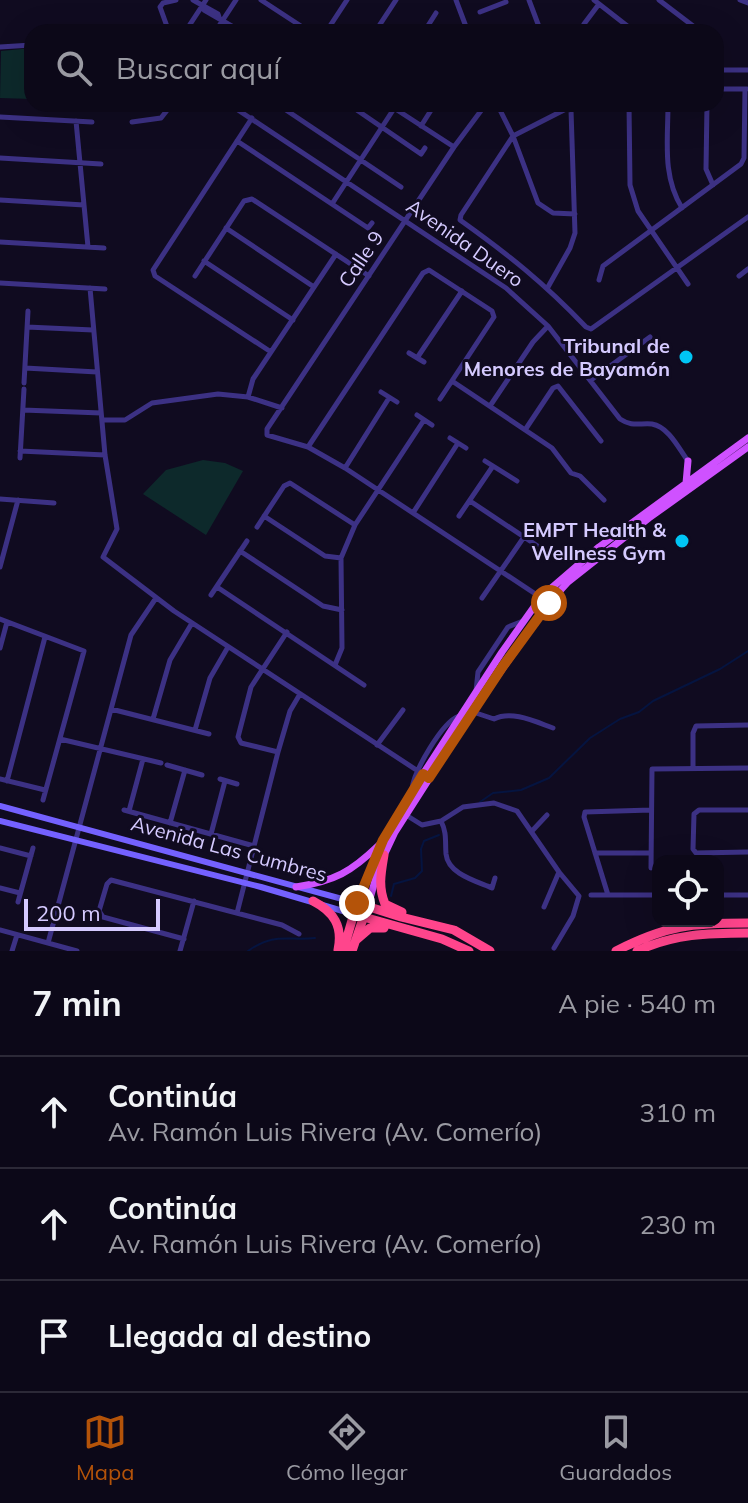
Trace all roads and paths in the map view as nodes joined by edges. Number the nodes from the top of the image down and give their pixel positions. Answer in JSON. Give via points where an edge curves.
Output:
{"nodes":[{"id":1,"x":176,"y":0,"type":"edge"},
{"id":2,"x":193,"y":0,"type":"edge"},
{"id":3,"x":236,"y":0,"type":"edge"},
{"id":4,"x":261,"y":0,"type":"edge"},
{"id":5,"x":347,"y":0,"type":"edge"},
{"id":6,"x":396,"y":0,"type":"edge"},
{"id":7,"x":456,"y":0,"type":"edge"},
{"id":8,"x":490,"y":0,"type":"edge"},
{"id":9,"x":529,"y":0,"type":"edge"},
{"id":10,"x":659,"y":0,"type":"edge"},
{"id":11,"x":740,"y":0,"type":"edge"},
{"id":12,"x":506,"y":2,"type":"edge"},
{"id":13,"x":597,"y":2,"type":"edge"},
{"id":14,"x":748,"y":3,"type":"edge"},
{"id":15,"x":204,"y":4,"type":"edge"},
{"id":16,"x":493,"y":7,"type":"junction"},
{"id":17,"x":480,"y":12,"type":"dead end"},
{"id":18,"x":436,"y":13,"type":"dead end"},
{"id":19,"x":221,"y":18,"type":"junction"},
{"id":20,"x":166,"y":24,"type":"edge"},
{"id":21,"x":190,"y":24,"type":"edge"},
{"id":22,"x":218,"y":24,"type":"edge"},
{"id":23,"x":230,"y":24,"type":"edge"},
{"id":24,"x":298,"y":24,"type":"edge"},
{"id":25,"x":331,"y":24,"type":"edge"},
{"id":26,"x":382,"y":24,"type":"edge"},
{"id":27,"x":429,"y":24,"type":"edge"},
{"id":28,"x":465,"y":24,"type":"edge"},
{"id":29,"x":538,"y":24,"type":"edge"},
{"id":30,"x":584,"y":24,"type":"dead end"},
{"id":31,"x":625,"y":24,"type":"edge"},
{"id":32,"x":690,"y":24,"type":"edge"},
{"id":33,"x":24,"y":46,"type":"edge"},
{"id":34,"x":0,"y":47,"type":"edge"},
{"id":35,"x":724,"y":70,"type":"edge"},
{"id":36,"x":748,"y":70,"type":"edge"},
{"id":37,"x":724,"y":89,"type":"edge"},
{"id":38,"x":746,"y":89,"type":"edge"},
{"id":39,"x":166,"y":112,"type":"edge"},
{"id":40,"x":242,"y":112,"type":"edge"},
{"id":41,"x":289,"y":112,"type":"edge"},
{"id":42,"x":360,"y":112,"type":"edge"},
{"id":43,"x":392,"y":112,"type":"edge"},
{"id":44,"x":404,"y":112,"type":"edge"},
{"id":45,"x":430,"y":112,"type":"edge"},
{"id":46,"x":480,"y":112,"type":"edge"},
{"id":47,"x":501,"y":112,"type":"edge"},
{"id":48,"x":560,"y":112,"type":"edge"},
{"id":49,"x":571,"y":112,"type":"edge"},
{"id":50,"x":629,"y":112,"type":"edge"},
{"id":51,"x":668,"y":112,"type":"edge"},
{"id":52,"x":707,"y":112,"type":"edge"},
{"id":53,"x":0,"y":117,"type":"edge"},
{"id":54,"x":252,"y":118,"type":"junction"},
{"id":55,"x":76,"y":121,"type":"junction"},
{"id":56,"x":92,"y":122,"type":"dead end"},
{"id":57,"x":132,"y":122,"type":"dead end"},
{"id":58,"x":421,"y":126,"type":"junction"},
{"id":59,"x":382,"y":127,"type":"junction"},
{"id":60,"x":513,"y":136,"type":"junction"},
{"id":61,"x":237,"y":141,"type":"junction"},
{"id":62,"x":454,"y":147,"type":"junction"},
{"id":63,"x":425,"y":148,"type":"dead end"},
{"id":64,"x":0,"y":158,"type":"edge"},
{"id":65,"x":360,"y":160,"type":"junction"},
{"id":66,"x":80,"y":163,"type":"junction"},
{"id":67,"x":101,"y":164,"type":"dead end"},
{"id":68,"x":347,"y":181,"type":"junction"},
{"id":69,"x":713,"y":185,"type":"junction"},
{"id":70,"x":401,"y":187,"type":"dead end"},
{"id":71,"x":0,"y":200,"type":"edge"},
{"id":72,"x":332,"y":204,"type":"junction"},
{"id":73,"x":84,"y":205,"type":"junction"},
{"id":74,"x":682,"y":208,"type":"junction"},
{"id":75,"x":575,"y":214,"type":"junction"},
{"id":76,"x":748,"y":217,"type":"edge"},
{"id":77,"x":406,"y":220,"type":"junction"},
{"id":78,"x":372,"y":223,"type":"dead end"},
{"id":79,"x":226,"y":228,"type":"junction"},
{"id":80,"x":650,"y":231,"type":"junction"},
{"id":81,"x":0,"y":242,"type":"edge"},
{"id":82,"x":88,"y":247,"type":"junction"},
{"id":83,"x":104,"y":248,"type":"dead end"},
{"id":84,"x":336,"y":254,"type":"junction"},
{"id":85,"x":204,"y":261,"type":"junction"},
{"id":86,"x":677,"y":268,"type":"junction"},
{"id":87,"x":748,"y":269,"type":"edge"},
{"id":88,"x":195,"y":276,"type":"dead end"},
{"id":89,"x":369,"y":276,"type":"junction"},
{"id":90,"x":739,"y":276,"type":"dead end"},
{"id":91,"x":599,"y":280,"type":"dead end"},
{"id":92,"x":0,"y":283,"type":"edge"},
{"id":93,"x":688,"y":284,"type":"dead end"},
{"id":94,"x":314,"y":287,"type":"junction"},
{"id":95,"x":548,"y":287,"type":"junction"},
{"id":96,"x":90,"y":288,"type":"junction"},
{"id":97,"x":105,"y":289,"type":"dead end"},
{"id":98,"x":462,"y":291,"type":"junction"},
{"id":99,"x":28,"y":311,"type":"dead end"},
{"id":100,"x":293,"y":320,"type":"junction"},
{"id":101,"x":548,"y":326,"type":"junction"},
{"id":102,"x":27,"y":327,"type":"junction"},
{"id":103,"x":93,"y":330,"type":"junction"},
{"id":104,"x":650,"y":337,"type":"dead end"},
{"id":105,"x":271,"y":352,"type":"junction"},
{"id":106,"x":409,"y":353,"type":"dead end"},
{"id":107,"x":417,"y":358,"type":"junction"},
{"id":108,"x":424,"y":362,"type":"dead end"},
{"id":109,"x":25,"y":368,"type":"junction"},
{"id":110,"x":97,"y":372,"type":"junction"},
{"id":111,"x":591,"y":380,"type":"junction"},
{"id":112,"x":452,"y":381,"type":"junction"},
{"id":113,"x":381,"y":392,"type":"dead end"},
{"id":114,"x":248,"y":397,"type":"junction"},
{"id":115,"x":389,"y":398,"type":"junction"},
{"id":116,"x":440,"y":399,"type":"dead end"},
{"id":117,"x":397,"y":402,"type":"dead end"},
{"id":118,"x":490,"y":407,"type":"junction"},
{"id":119,"x":282,"y":408,"type":"junction"},
{"id":120,"x":23,"y":410,"type":"junction"},
{"id":121,"x":417,"y":415,"type":"dead end"},
{"id":122,"x":102,"y":417,"type":"junction"},
{"id":123,"x":424,"y":420,"type":"junction"},
{"id":124,"x":432,"y":425,"type":"dead end"},
{"id":125,"x":525,"y":430,"type":"junction"},
{"id":126,"x":450,"y":438,"type":"dead end"},
{"id":127,"x":748,"y":438,"type":"edge"},
{"id":128,"x":601,"y":441,"type":"dead end"},
{"id":129,"x":458,"y":443,"type":"junction"},
{"id":130,"x":308,"y":447,"type":"junction"},
{"id":131,"x":748,"y":447,"type":"edge"},
{"id":132,"x":466,"y":448,"type":"dead end"},
{"id":133,"x":105,"y":455,"type":"junction"},
{"id":134,"x":485,"y":461,"type":"dead end"},
{"id":135,"x":688,"y":461,"type":"junction"},
{"id":136,"x":493,"y":466,"type":"junction"},
{"id":137,"x":345,"y":468,"type":"junction"},
{"id":138,"x":706,"y":469,"type":"junction"},
{"id":139,"x":517,"y":481,"type":"dead end"},
{"id":140,"x":686,"y":483,"type":"junction"},
{"id":141,"x":378,"y":490,"type":"junction"},
{"id":142,"x":0,"y":499,"type":"edge"},
{"id":143,"x":18,"y":500,"type":"junction"},
{"id":144,"x":604,"y":500,"type":"dead end"},
{"id":145,"x":470,"y":501,"type":"junction"},
{"id":146,"x":54,"y":503,"type":"dead end"},
{"id":147,"x":413,"y":513,"type":"junction"},
{"id":148,"x":264,"y":516,"type":"junction"},
{"id":149,"x":459,"y":516,"type":"dead end"},
{"id":150,"x":355,"y":525,"type":"junction"},
{"id":151,"x":257,"y":527,"type":"dead end"},
{"id":152,"x":524,"y":537,"type":"junction"},
{"id":153,"x":247,"y":541,"type":"dead end"},
{"id":154,"x":240,"y":551,"type":"junction"},
{"id":155,"x":341,"y":558,"type":"junction"},
{"id":156,"x":557,"y":559,"type":"dead end"},
{"id":157,"x":0,"y":567,"type":"edge"},
{"id":158,"x":500,"y":571,"type":"junction"},
{"id":159,"x":217,"y":587,"type":"junction"},
{"id":160,"x":211,"y":595,"type":"dead end"},
{"id":161,"x":541,"y":597,"type":"junction"},
{"id":162,"x":156,"y":598,"type":"junction"},
{"id":163,"x":482,"y":598,"type":"dead end"},
{"id":164,"x":549,"y":603,"type":"junction"},
{"id":165,"x":342,"y":610,"type":"junction"},
{"id":166,"x":4,"y":621,"type":"edge"},
{"id":167,"x":192,"y":623,"type":"junction"},
{"id":168,"x":287,"y":632,"type":"junction"},
{"id":169,"x":45,"y":637,"type":"junction"},
{"id":170,"x":228,"y":647,"type":"junction"},
{"id":171,"x":0,"y":648,"type":"edge"},
{"id":172,"x":335,"y":665,"type":"junction"},
{"id":173,"x":263,"y":669,"type":"junction"},
{"id":174,"x":364,"y":685,"type":"dead end"},
{"id":175,"x":300,"y":694,"type":"junction"},
{"id":176,"x":111,"y":709,"type":"junction"},
{"id":177,"x":403,"y":710,"type":"dead end"},
{"id":178,"x":472,"y":712,"type":"junction"},
{"id":179,"x":153,"y":719,"type":"junction"},
{"id":180,"x":748,"y":725,"type":"edge"},
{"id":181,"x":553,"y":728,"type":"dead end"},
{"id":182,"x":195,"y":730,"type":"junction"},
{"id":183,"x":209,"y":734,"type":"dead end"},
{"id":184,"x":60,"y":739,"type":"junction"},
{"id":185,"x":377,"y":745,"type":"junction"},
{"id":186,"x":101,"y":748,"type":"junction"},
{"id":187,"x":278,"y":752,"type":"junction"},
{"id":188,"x":143,"y":759,"type":"junction"},
{"id":189,"x":693,"y":768,"type":"junction"},
{"id":190,"x":748,"y":768,"type":"edge"},
{"id":191,"x":185,"y":770,"type":"junction"},
{"id":192,"x":423,"y":774,"type":"junction"},
{"id":193,"x":202,"y":775,"type":"dead end"},
{"id":194,"x":3,"y":780,"type":"edge"},
{"id":195,"x":237,"y":784,"type":"dead end"},
{"id":196,"x":45,"y":790,"type":"junction"},
{"id":197,"x":43,"y":800,"type":"dead end"},
{"id":198,"x":0,"y":806,"type":"edge"},
{"id":199,"x":651,"y":810,"type":"junction"},
{"id":200,"x":748,"y":810,"type":"edge"},
{"id":201,"x":405,"y":814,"type":"junction"},
{"id":202,"x":547,"y":815,"type":"dead end"},
{"id":203,"x":0,"y":821,"type":"edge"},
{"id":204,"x":441,"y":821,"type":"junction"},
{"id":205,"x":170,"y":823,"type":"junction"},
{"id":206,"x":79,"y":827,"type":"junction"},
{"id":207,"x":532,"y":831,"type":"junction"},
{"id":208,"x":211,"y":834,"type":"junction"},
{"id":209,"x":383,"y":840,"type":"junction"},
{"id":210,"x":75,"y":841,"type":"junction"},
{"id":211,"x":254,"y":846,"type":"junction"},
{"id":212,"x":0,"y":848,"type":"edge"},
{"id":213,"x":33,"y":848,"type":"dead end"},
{"id":214,"x":748,"y":852,"type":"edge"},
{"id":215,"x":595,"y":853,"type":"junction"},
{"id":216,"x":651,"y":853,"type":"junction"},
{"id":217,"x":384,"y":855,"type":"junction"},
{"id":218,"x":31,"y":856,"type":"junction"},
{"id":219,"x":651,"y":868,"type":"dead end"},
{"id":220,"x":248,"y":872,"type":"junction"},
{"id":221,"x":559,"y":872,"type":"junction"},
{"id":222,"x":495,"y":878,"type":"dead end"},
{"id":223,"x":245,"y":884,"type":"junction"},
{"id":224,"x":296,"y":887,"type":"junction"},
{"id":225,"x":0,"y":888,"type":"edge"},
{"id":226,"x":20,"y":893,"type":"junction"},
{"id":227,"x":591,"y":895,"type":"dead end"},
{"id":228,"x":608,"y":895,"type":"junction"},
{"id":229,"x":652,"y":895,"type":"edge"},
{"id":230,"x":724,"y":895,"type":"edge"},
{"id":231,"x":748,"y":895,"type":"edge"},
{"id":232,"x":194,"y":901,"type":"junction"},
{"id":233,"x":313,"y":901,"type":"junction"},
{"id":234,"x":18,"y":902,"type":"dead end"},
{"id":235,"x":357,"y":903,"type":"junction"},
{"id":236,"x":368,"y":906,"type":"junction"},
{"id":237,"x":544,"y":907,"type":"dead end"},
{"id":238,"x":237,"y":913,"type":"junction"},
{"id":239,"x":358,"y":916,"type":"junction"},
{"id":240,"x":748,"y":923,"type":"edge"},
{"id":241,"x":446,"y":928,"type":"junction"},
{"id":242,"x":0,"y":930,"type":"edge"},
{"id":243,"x":748,"y":933,"type":"edge"},
{"id":244,"x":299,"y":934,"type":"dead end"},
{"id":245,"x":17,"y":935,"type":"junction"},
{"id":246,"x":431,"y":937,"type":"junction"},
{"id":247,"x":184,"y":939,"type":"junction"},
{"id":248,"x":356,"y":940,"type":"junction"},
{"id":249,"x":48,"y":943,"type":"junction"},
{"id":250,"x":554,"y":948,"type":"dead end"},
{"id":251,"x":12,"y":951,"type":"edge"},
{"id":252,"x":77,"y":951,"type":"edge"},
{"id":253,"x":180,"y":951,"type":"edge"},
{"id":254,"x":340,"y":951,"type":"edge"},
{"id":255,"x":352,"y":951,"type":"edge"},
{"id":256,"x":469,"y":951,"type":"edge"},
{"id":257,"x":490,"y":951,"type":"edge"},
{"id":258,"x":616,"y":951,"type":"edge"},
{"id":259,"x":637,"y":951,"type":"edge"}],
"edges":[{"from":1,"to":20,"type":"street","via":[[160,7]]},
{"from":2,"to":15,"type":"street"},
{"from":3,"to":19,"type":"street"},
{"from":4,"to":24,"type":"street"},
{"from":5,"to":25,"type":"street"},
{"from":6,"to":26,"type":"street"},
{"from":7,"to":28,"type":"street"},
{"from":8,"to":16,"type":"street"},
{"from":9,"to":29,"type":"street"},
{"from":10,"to":32,"type":"street"},
{"from":11,"to":14,"type":"street"},
{"from":12,"to":16,"type":"street"},
{"from":13,"to":30,"type":"street"},
{"from":13,"to":31,"type":"street"},
{"from":15,"to":19,"type":"street"},
{"from":15,"to":21,"type":"street"},
{"from":16,"to":17,"type":"street"},
{"from":18,"to":27,"type":"street"},
{"from":19,"to":22,"type":"street"},
{"from":19,"to":23,"type":"street"},
{"from":33,"to":34,"type":"street"},
{"from":35,"to":36,"type":"street"},
{"from":37,"to":38,"type":"street"},
{"from":38,"to":69,"type":"street","via":[[744,158]]},
{"from":39,"to":57,"type":"street","via":[[161,118]]},
{"from":40,"to":54,"type":"street","name":"Avenida Duero"},
{"from":41,"to":65,"type":"street"},
{"from":42,"to":59,"type":"street"},
{"from":43,"to":59,"type":"street"},
{"from":44,"to":58,"type":"street"},
{"from":45,"to":58,"type":"street"},
{"from":46,"to":62,"type":"street","name":"Calle 9"},
{"from":47,"to":60,"type":"street"},
{"from":48,"to":60,"type":"street"},
{"from":49,"to":75,"type":"street"},
{"from":50,"to":80,"type":"street","via":[[630,185]]},
{"from":51,"to":74,"type":"street","via":[[668,175]]},
{"from":52,"to":69,"type":"street","via":[[706,169]]},
{"from":53,"to":55,"type":"street"},
{"from":54,"to":61,"type":"street"},
{"from":54,"to":68,"type":"street","name":"Avenida Duero"},
{"from":55,"to":56,"type":"street"},
{"from":55,"to":66,"type":"street"},
{"from":58,"to":62,"type":"street"},
{"from":59,"to":63,"type":"street","via":[[421,154]]},
{"from":59,"to":65,"type":"street"},
{"from":60,"to":75,"type":"street","via":[[538,203],[553,213]]},
{"from":60,"to":95,"type":"street","via":[[460,220]]},
{"from":61,"to":72,"type":"street"},
{"from":61,"to":105,"type":"street","via":[[153,270]]},
{"from":62,"to":77,"type":"street","name":"Calle 9"},
{"from":64,"to":66,"type":"street"},
{"from":65,"to":68,"type":"street"},
{"from":65,"to":70,"type":"street"},
{"from":66,"to":67,"type":"street"},
{"from":66,"to":73,"type":"street"},
{"from":68,"to":72,"type":"street"},
{"from":68,"to":77,"type":"street","name":"Avenida Duero"},
{"from":69,"to":74,"type":"street"},
{"from":71,"to":73,"type":"street"},
{"from":72,"to":78,"type":"street","via":[[368,228]]},
{"from":73,"to":82,"type":"street"},
{"from":74,"to":80,"type":"street"},
{"from":75,"to":95,"type":"street","via":[[570,248]]},
{"from":76,"to":86,"type":"street"},
{"from":77,"to":89,"type":"street","name":"Calle 9"},
{"from":77,"to":101,"type":"street","name":"Avenida Duero","via":[[506,288]]},
{"from":79,"to":84,"type":"street","via":[[244,201],[252,199]]},
{"from":79,"to":85,"type":"street"},
{"from":79,"to":94,"type":"street"},
{"from":80,"to":86,"type":"street"},
{"from":80,"to":91,"type":"street","via":[[603,266]]},
{"from":81,"to":82,"type":"street"},
{"from":82,"to":83,"type":"street"},
{"from":84,"to":89,"type":"street"},
{"from":84,"to":94,"type":"street"},
{"from":85,"to":88,"type":"street"},
{"from":85,"to":100,"type":"street"},
{"from":86,"to":93,"type":"street"},
{"from":86,"to":95,"type":"street","via":[[591,329]]},
{"from":87,"to":90,"type":"street"},
{"from":89,"to":119,"type":"street","name":"Calle 9"},
{"from":92,"to":96,"type":"street"},
{"from":94,"to":100,"type":"street"},
{"from":96,"to":97,"type":"street"},
{"from":96,"to":103,"type":"street"},
{"from":98,"to":107,"type":"street"},
{"from":98,"to":112,"type":"street","via":[[494,317]]},
{"from":98,"to":130,"type":"street","via":[[429,270],[423,273]]},
{"from":99,"to":102,"type":"street"},
{"from":100,"to":105,"type":"street"},
{"from":101,"to":111,"type":"street","name":"Avenida Duero"},
{"from":101,"to":118,"type":"street"},
{"from":102,"to":103,"type":"street"},
{"from":102,"to":109,"type":"street"},
{"from":103,"to":110,"type":"street"},
{"from":104,"to":111,"type":"street"},
{"from":105,"to":114,"type":"street"},
{"from":106,"to":107,"type":"street"},
{"from":107,"to":108,"type":"street"},
{"from":109,"to":110,"type":"street"},
{"from":109,"to":120,"type":"street"},
{"from":110,"to":122,"type":"street"},
{"from":111,"to":135,"type":"street","name":"Avenida Duero","via":[[620,419],[661,428]]},
{"from":112,"to":116,"type":"street"},
{"from":112,"to":118,"type":"street"},
{"from":113,"to":115,"type":"street"},
{"from":114,"to":119,"type":"street"},
{"from":114,"to":122,"type":"street","via":[[218,394],[152,403],[125,420]]},
{"from":115,"to":117,"type":"street"},
{"from":115,"to":137,"type":"street"},
{"from":118,"to":125,"type":"street"},
{"from":119,"to":130,"type":"street","name":"Calle 9","via":[[267,435]]},
{"from":120,"to":122,"type":"street"},
{"from":120,"to":133,"type":"street","via":[[20,454]]},
{"from":121,"to":123,"type":"street"},
{"from":122,"to":133,"type":"street"},
{"from":123,"to":124,"type":"street"},
{"from":123,"to":141,"type":"street"},
{"from":125,"to":128,"type":"street","via":[[558,386]]},
{"from":125,"to":144,"type":"street","via":[[552,448],[571,473]]},
{"from":126,"to":129,"type":"street"},
{"from":127,"to":138,"type":"main road"},
{"from":129,"to":132,"type":"street"},
{"from":129,"to":147,"type":"street"},
{"from":130,"to":137,"type":"street"},
{"from":131,"to":164,"type":"main road","via":[[638,526]]},
{"from":133,"to":162,"type":"street","via":[[117,529],[103,557]]},
{"from":134,"to":136,"type":"street"},
{"from":135,"to":138,"type":"main road"},
{"from":135,"to":140,"type":"main road"},
{"from":136,"to":139,"type":"street"},
{"from":136,"to":145,"type":"street"},
{"from":137,"to":141,"type":"street"},
{"from":138,"to":140,"type":"main road"},
{"from":140,"to":161,"type":"main road"},
{"from":141,"to":147,"type":"street"},
{"from":141,"to":150,"type":"street"},
{"from":142,"to":143,"type":"street"},
{"from":143,"to":146,"type":"street"},
{"from":143,"to":157,"type":"street"},
{"from":145,"to":149,"type":"street"},
{"from":145,"to":152,"type":"street"},
{"from":147,"to":158,"type":"street"},
{"from":148,"to":150,"type":"street","via":[[290,483]]},
{"from":148,"to":151,"type":"street"},
{"from":148,"to":155,"type":"street","via":[[325,556]]},
{"from":150,"to":155,"type":"street"},
{"from":152,"to":156,"type":"street"},
{"from":152,"to":158,"type":"street"},
{"from":153,"to":154,"type":"street"},
{"from":154,"to":159,"type":"street"},
{"from":154,"to":165,"type":"street","via":[[323,606]]},
{"from":155,"to":165,"type":"street"},
{"from":158,"to":161,"type":"street"},
{"from":158,"to":163,"type":"street"},
{"from":159,"to":160,"type":"street"},
{"from":159,"to":168,"type":"street"},
{"from":161,"to":164,"type":"street"},
{"from":161,"to":192,"type":"main road"},
{"from":162,"to":167,"type":"street"},
{"from":162,"to":176,"type":"street","via":[[131,635]]},
{"from":164,"to":178,"type":"main road"},
{"from":165,"to":172,"type":"street","via":[[342,648]]},
{"from":166,"to":169,"type":"street"},
{"from":166,"to":171,"type":"street"},
{"from":167,"to":170,"type":"street"},
{"from":167,"to":179,"type":"street","via":[[170,660]]},
{"from":168,"to":172,"type":"street"},
{"from":168,"to":173,"type":"street"},
{"from":169,"to":184,"type":"street","via":[[84,651]]},
{"from":169,"to":194,"type":"street"},
{"from":170,"to":173,"type":"street"},
{"from":170,"to":182,"type":"street","via":[[210,678]]},
{"from":172,"to":174,"type":"street"},
{"from":173,"to":175,"type":"street"},
{"from":173,"to":187,"type":"street","via":[[249,693],[238,737],[241,743]]},
{"from":175,"to":185,"type":"street"},
{"from":175,"to":187,"type":"street"},
{"from":176,"to":179,"type":"street"},
{"from":176,"to":186,"type":"street"},
{"from":177,"to":185,"type":"street"},
{"from":178,"to":181,"type":"street","via":[[494,719],[529,719]]},
{"from":178,"to":192,"type":"main road"},
{"from":179,"to":182,"type":"street"},
{"from":180,"to":189,"type":"street","via":[[696,726]]},
{"from":182,"to":183,"type":"street"},
{"from":184,"to":186,"type":"street"},
{"from":184,"to":196,"type":"street"},
{"from":185,"to":192,"type":"street"},
{"from":186,"to":188,"type":"street"},
{"from":186,"to":206,"type":"street"},
{"from":187,"to":211,"type":"street"},
{"from":188,"to":191,"type":"street"},
{"from":188,"to":205,"type":"street","via":[[126,810]]},
{"from":189,"to":190,"type":"street"},
{"from":189,"to":199,"type":"street","via":[[652,769]]},
{"from":191,"to":193,"type":"street"},
{"from":191,"to":205,"type":"street"},
{"from":192,"to":201,"type":"main road"},
{"from":192,"to":209,"type":"main road"},
{"from":194,"to":196,"type":"street"},
{"from":195,"to":208,"type":"street","via":[[223,780]]},
{"from":196,"to":197,"type":"street"},
{"from":198,"to":206,"type":"street","name":"Avenida Las Cumbres"},
{"from":199,"to":215,"type":"street","via":[[585,812]]},
{"from":199,"to":216,"type":"street"},
{"from":200,"to":214,"type":"street","via":[[699,810],[693,821],[696,853]]},
{"from":201,"to":204,"type":"street","via":[[422,825]]},
{"from":201,"to":217,"type":"main road"},
{"from":202,"to":207,"type":"street"},
{"from":203,"to":210,"type":"street","name":"Avenida Las Cumbres"},
{"from":204,"to":207,"type":"street","via":[[463,807],[494,803],[517,811]]},
{"from":204,"to":222,"type":"street","via":[[447,833],[446,858],[457,872],[492,888]]},
{"from":205,"to":208,"type":"street"},
{"from":206,"to":210,"type":"street"},
{"from":206,"to":220,"type":"street","name":"Avenida Las Cumbres"},
{"from":207,"to":221,"type":"street"},
{"from":208,"to":211,"type":"street"},
{"from":209,"to":224,"type":"main road","via":[[338,877]]},
{"from":209,"to":235,"type":"main road"},
{"from":210,"to":223,"type":"street","name":"Avenida Las Cumbres"},
{"from":210,"to":249,"type":"street"},
{"from":211,"to":220,"type":"street"},
{"from":212,"to":218,"type":"street"},
{"from":213,"to":218,"type":"street"},
{"from":215,"to":216,"type":"street"},
{"from":215,"to":228,"type":"street"},
{"from":216,"to":219,"type":"street"},
{"from":217,"to":236,"type":"main road"},
{"from":217,"to":241,"type":"highway","via":[[379,885],[385,904]]},
{"from":218,"to":226,"type":"street"},
{"from":220,"to":223,"type":"street"},
{"from":220,"to":224,"type":"street","name":"Avenida Las Cumbres"},
{"from":221,"to":237,"type":"street"},
{"from":221,"to":250,"type":"street","via":[[579,896]]},
{"from":223,"to":233,"type":"street","name":"Avenida Las Cumbres"},
{"from":223,"to":238,"type":"street"},
{"from":224,"to":235,"type":"street","name":"Avenida Las Cumbres"},
{"from":225,"to":226,"type":"street"},
{"from":226,"to":234,"type":"street"},
{"from":227,"to":228,"type":"street"},
{"from":228,"to":229,"type":"street"},
{"from":230,"to":231,"type":"street"},
{"from":232,"to":238,"type":"street"},
{"from":232,"to":247,"type":"street"},
{"from":232,"to":247,"type":"street","via":[[111,880],[99,911],[103,917]]},
{"from":233,"to":239,"type":"street","name":"Avenida Las Cumbres"},
{"from":233,"to":254,"type":"highway","via":[[339,925]]},
{"from":235,"to":236,"type":"highway","name":"Avenida Las Cumbres"},
{"from":235,"to":239,"type":"highway"},
{"from":236,"to":239,"type":"highway"},
{"from":236,"to":241,"type":"highway","name":"Avenida Las Cumbres"},
{"from":238,"to":244,"type":"street"},
{"from":239,"to":246,"type":"highway","name":"Avenida Las Cumbres"},
{"from":239,"to":248,"type":"highway"},
{"from":239,"to":254,"type":"highway"},
{"from":240,"to":258,"type":"highway","via":[[692,923]]},
{"from":241,"to":257,"type":"highway","name":"Avenida Las Cumbres"},
{"from":242,"to":245,"type":"street"},
{"from":243,"to":259,"type":"highway","via":[[691,934]]},
{"from":245,"to":249,"type":"street"},
{"from":245,"to":251,"type":"street"},
{"from":246,"to":248,"type":"highway","via":[[376,927]]},
{"from":246,"to":256,"type":"highway","name":"Avenida Las Cumbres"},
{"from":247,"to":253,"type":"street"},
{"from":248,"to":255,"type":"highway"},
{"from":249,"to":252,"type":"street"}]}
